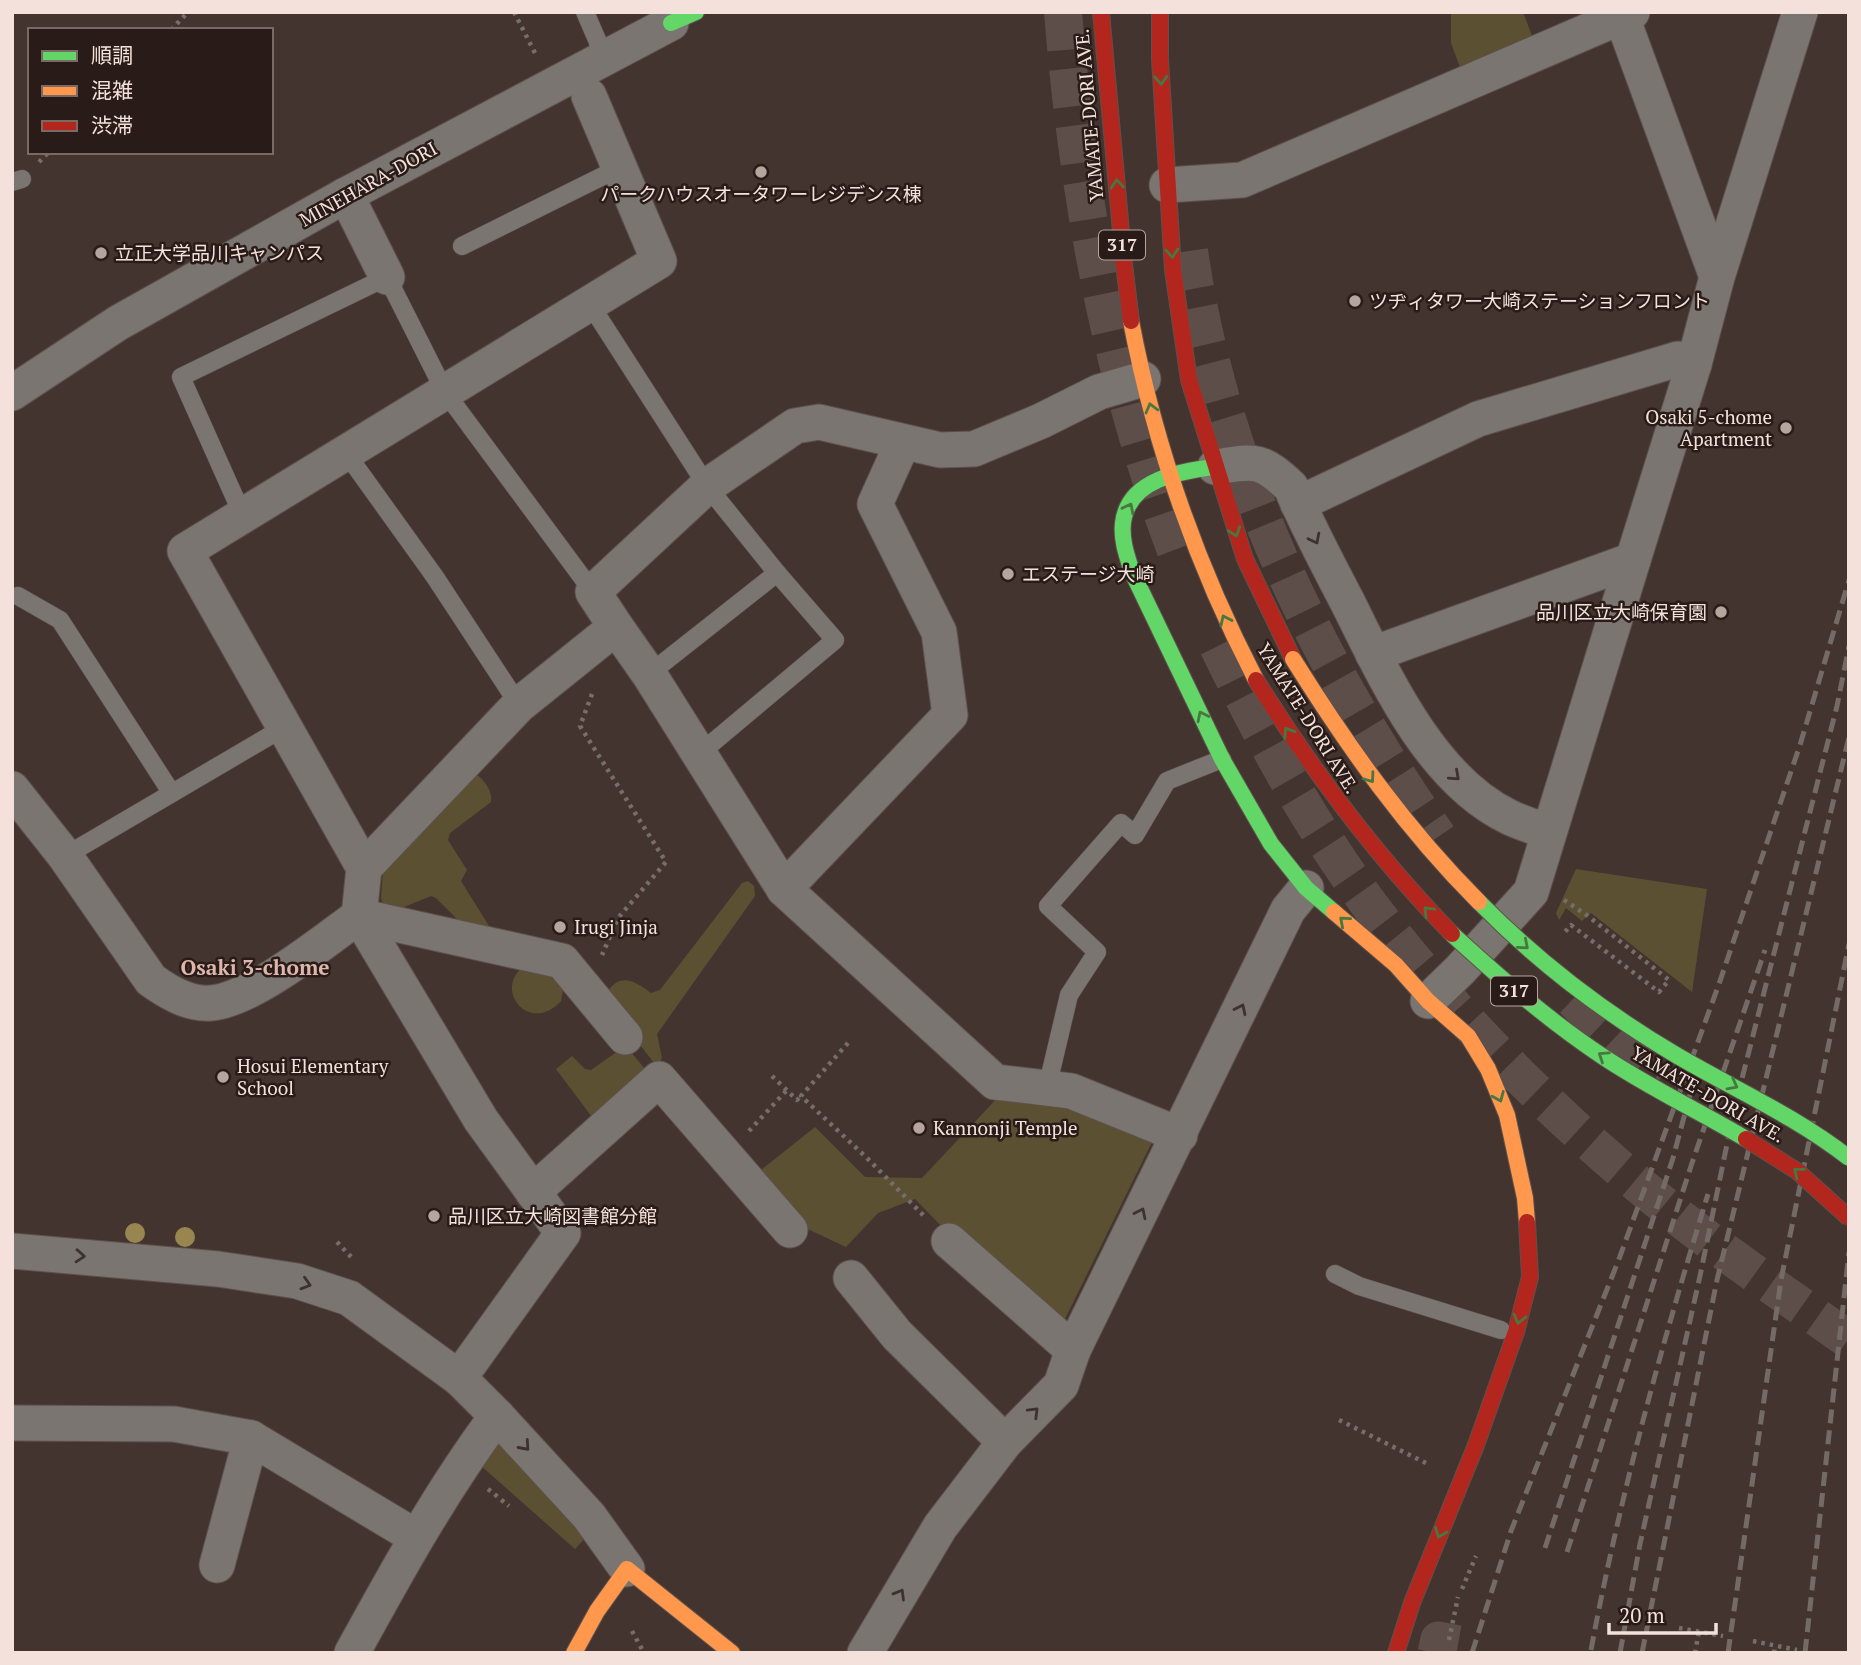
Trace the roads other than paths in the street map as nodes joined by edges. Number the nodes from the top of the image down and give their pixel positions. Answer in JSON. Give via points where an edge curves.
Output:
{"nodes":[{"id":1,"x":585,"y":12,"type":"edge"},
{"id":2,"x":1101,"y":12,"type":"edge"},
{"id":3,"x":1160,"y":12,"type":"edge"},
{"id":4,"x":1800,"y":12,"type":"edge"},
{"id":5,"x":1624,"y":14,"type":"edge"},
{"id":6,"x":684,"y":18,"type":"edge"},
{"id":7,"x":600,"y":61,"type":"junction"},
{"id":8,"x":589,"y":96,"type":"dead end"},
{"id":9,"x":619,"y":168,"type":"junction"},
{"id":10,"x":1167,"y":185,"type":"junction"},
{"id":11,"x":346,"y":195,"type":"junction"},
{"id":12,"x":462,"y":246,"type":"dead end"},
{"id":13,"x":387,"y":277,"type":"junction"},
{"id":14,"x":1717,"y":277,"type":"junction"},
{"id":15,"x":590,"y":303,"type":"junction"},
{"id":16,"x":1694,"y":363,"type":"junction"},
{"id":17,"x":1143,"y":379,"type":"junction"},
{"id":18,"x":445,"y":392,"type":"junction"},
{"id":19,"x":12,"y":393,"type":"edge"},
{"id":20,"x":903,"y":442,"type":"junction"},
{"id":21,"x":346,"y":453,"type":"junction"},
{"id":22,"x":1215,"y":467,"type":"junction"},
{"id":23,"x":1168,"y":474,"type":"junction"},
{"id":24,"x":707,"y":486,"type":"junction"},
{"id":25,"x":1298,"y":504,"type":"junction"},
{"id":26,"x":243,"y":516,"type":"junction"},
{"id":27,"x":1633,"y":560,"type":"junction"},
{"id":28,"x":777,"y":573,"type":"junction"},
{"id":29,"x":593,"y":592,"type":"junction"},
{"id":30,"x":14,"y":594,"type":"edge"},
{"id":31,"x":616,"y":627,"type":"junction"},
{"id":32,"x":1373,"y":654,"type":"junction"},
{"id":33,"x":649,"y":674,"type":"junction"},
{"id":34,"x":519,"y":705,"type":"junction"},
{"id":35,"x":283,"y":728,"type":"junction"},
{"id":36,"x":699,"y":754,"type":"junction"},
{"id":37,"x":1222,"y":759,"type":"junction"},
{"id":38,"x":12,"y":789,"type":"edge"},
{"id":39,"x":171,"y":792,"type":"junction"},
{"id":40,"x":1549,"y":832,"type":"junction"},
{"id":41,"x":65,"y":856,"type":"junction"},
{"id":42,"x":364,"y":868,"type":"junction"},
{"id":43,"x":1306,"y":888,"type":"junction"},
{"id":44,"x":784,"y":889,"type":"junction"},
{"id":45,"x":359,"y":916,"type":"junction"},
{"id":46,"x":1428,"y":1001,"type":"junction"},
{"id":47,"x":625,"y":1037,"type":"dead end"},
{"id":48,"x":1047,"y":1088,"type":"junction"},
{"id":49,"x":1180,"y":1135,"type":"junction"},
{"id":50,"x":1849,"y":1158,"type":"edge"},
{"id":51,"x":533,"y":1192,"type":"junction"},
{"id":52,"x":1849,"y":1217,"type":"edge"},
{"id":53,"x":1511,"y":1226,"type":"dead end"},
{"id":54,"x":790,"y":1230,"type":"dead end"},
{"id":55,"x":949,"y":1241,"type":"road end"},
{"id":56,"x":12,"y":1251,"type":"edge"},
{"id":57,"x":1335,"y":1274,"type":"dead end"},
{"id":58,"x":850,"y":1278,"type":"dead end"},
{"id":59,"x":1508,"y":1301,"type":"dead end"},
{"id":60,"x":1501,"y":1330,"type":"junction"},
{"id":61,"x":1073,"y":1350,"type":"junction"},
{"id":62,"x":1486,"y":1368,"type":"dead end"},
{"id":63,"x":459,"y":1378,"type":"junction"},
{"id":64,"x":497,"y":1416,"type":"junction"},
{"id":65,"x":12,"y":1423,"type":"edge"},
{"id":66,"x":251,"y":1438,"type":"junction"},
{"id":67,"x":1004,"y":1442,"type":"junction"},
{"id":68,"x":416,"y":1536,"type":"junction"},
{"id":69,"x":217,"y":1565,"type":"dead end"},
{"id":70,"x":627,"y":1569,"type":"junction"},
{"id":71,"x":352,"y":1653,"type":"edge"},
{"id":72,"x":574,"y":1653,"type":"edge"},
{"id":73,"x":732,"y":1653,"type":"edge"},
{"id":74,"x":864,"y":1653,"type":"edge"},
{"id":75,"x":1395,"y":1653,"type":"edge"}],
"edges":[{"from":1,"to":7,"type":"lane","via":[[598,42]]},
{"from":17,"to":2,"type":"main road","name":"YAMATE-DORI AVE.","number":"317","one_way":true,"via":[[1124,268]]},
{"from":3,"to":10,"type":"main road","name":"YAMATE-DORI AVE.","number":"317","one_way":true},
{"from":4,"to":14,"type":"street"},
{"from":5,"to":10,"type":"street","via":[[1242,180]]},
{"from":5,"to":14,"type":"street"},
{"from":6,"to":7,"type":"street","name":"MINEHARA-DORI"},
{"from":7,"to":11,"type":"street","name":"MINEHARA-DORI"},
{"from":8,"to":9,"type":"street"},
{"from":9,"to":12,"type":"lane"},
{"from":9,"to":15,"type":"street","via":[[660,261]]},
{"from":10,"to":22,"type":"main road","name":"YAMATE-DORI AVE.","number":"317","one_way":true,"via":[[1173,270],[1189,380]]},
{"from":11,"to":13,"type":"street"},
{"from":11,"to":19,"type":"street","name":"MINEHARA-DORI","via":[[118,323]]},
{"from":13,"to":18,"type":"lane"},
{"from":13,"to":26,"type":"lane","via":[[181,377]]},
{"from":14,"to":16,"type":"street"},
{"from":15,"to":18,"type":"street"},
{"from":15,"to":24,"type":"lane"},
{"from":16,"to":25,"type":"street","via":[[1678,359],[1478,419]]},
{"from":16,"to":27,"type":"street"},
{"from":17,"to":20,"type":"street","via":[[1099,392],[974,449],[940,450]]},
{"from":23,"to":17,"type":"main road","name":"YAMATE-DORI AVE.","number":"317","one_way":true},
{"from":18,"to":21,"type":"street"},
{"from":18,"to":29,"type":"lane"},
{"from":20,"to":24,"type":"street","via":[[819,422],[795,426]]},
{"from":20,"to":44,"type":"street","via":[[875,504],[939,632],[950,715]]},
{"from":21,"to":26,"type":"street"},
{"from":21,"to":34,"type":"lane"},
{"from":22,"to":23,"type":"main road"},
{"from":22,"to":25,"type":"street","via":[[1253,461],[1291,487]]},
{"from":22,"to":50,"type":"main road","name":"YAMATE-DORI AVE.","number":"317","one_way":true,"bridge":true,"via":[[1245,559],[1293,659],[1351,752],[1412,832],[1506,930],[1614,1016],[1795,1118]]},
{"from":37,"to":23,"type":"main road","one_way":true,"via":[[1125,550],[1126,508],[1138,493]]},
{"from":52,"to":23,"type":"main road","name":"YAMATE-DORI AVE.","number":"317","one_way":true,"bridge":true,"via":[[1789,1166],[1644,1083],[1520,996],[1409,892],[1311,768],[1256,680],[1225,623]]},
{"from":24,"to":28,"type":"lane"},
{"from":24,"to":29,"type":"street"},
{"from":25,"to":32,"type":"street","one_way":true},
{"from":26,"to":35,"type":"street","via":[[185,551]]},
{"from":27,"to":32,"type":"street"},
{"from":27,"to":40,"type":"street"},
{"from":28,"to":33,"type":"lane"},
{"from":28,"to":36,"type":"lane","via":[[835,640]]},
{"from":29,"to":31,"type":"street"},
{"from":30,"to":39,"type":"lane","via":[[60,620]]},
{"from":31,"to":33,"type":"street"},
{"from":31,"to":34,"type":"street"},
{"from":32,"to":40,"type":"street","one_way":true,"via":[[1418,735],[1446,768],[1507,816]]},
{"from":33,"to":36,"type":"street"},
{"from":34,"to":42,"type":"street"},
{"from":35,"to":39,"type":"lane"},
{"from":35,"to":42,"type":"street"},
{"from":36,"to":44,"type":"street"},
{"from":37,"to":43,"type":"main road","via":[[1271,844]]},
{"from":37,"to":48,"type":"lane","via":[[1167,781],[1135,835],[1121,823],[1048,906],[1097,952],[1069,995]]},
{"from":38,"to":41,"type":"street"},
{"from":39,"to":41,"type":"lane"},
{"from":40,"to":46,"type":"street","via":[[1531,892]]},
{"from":41,"to":45,"type":"street","via":[[151,980],[167,992],[199,1002],[236,998]]},
{"from":42,"to":45,"type":"street"},
{"from":46,"to":43,"type":"main road","one_way":true,"via":[[1396,965]]},
{"from":49,"to":43,"type":"street","one_way":true,"via":[[1288,911]]},
{"from":44,"to":48,"type":"street","via":[[995,1082]]},
{"from":45,"to":47,"type":"street","via":[[562,961]]},
{"from":45,"to":51,"type":"street","via":[[481,1120]]},
{"from":46,"to":53,"type":"main road","via":[[1458,1045],[1493,1121]]},
{"from":46,"to":75,"type":"main road","one_way":true,"via":[[1468,1036],[1507,1115],[1525,1198],[1530,1277],[1516,1332],[1476,1445]]},
{"from":48,"to":49,"type":"street","via":[[1071,1091]]},
{"from":61,"to":49,"type":"street","one_way":true},
{"from":51,"to":54,"type":"street","via":[[659,1079]]},
{"from":51,"to":63,"type":"street","via":[[563,1233]]},
{"from":55,"to":61,"type":"street"},
{"from":56,"to":63,"type":"street","one_way":true,"via":[[218,1269],[297,1281],[349,1298]]},
{"from":57,"to":60,"type":"lane","via":[[1359,1286]]},
{"from":58,"to":67,"type":"street","via":[[897,1335]]},
{"from":59,"to":60,"type":"main road"},
{"from":60,"to":62,"type":"main road"},
{"from":67,"to":61,"type":"street","one_way":true,"via":[[1061,1385]]},
{"from":63,"to":64,"type":"street"},
{"from":64,"to":68,"type":"street"},
{"from":64,"to":70,"type":"street","one_way":true,"via":[[589,1516]]},
{"from":65,"to":66,"type":"street","via":[[174,1424]]},
{"from":66,"to":68,"type":"street"},
{"from":66,"to":69,"type":"street"},
{"from":74,"to":67,"type":"street","one_way":true,"via":[[940,1527]]},
{"from":68,"to":71,"type":"street"},
{"from":70,"to":72,"type":"main road"},
{"from":70,"to":73,"type":"main road"}]}
